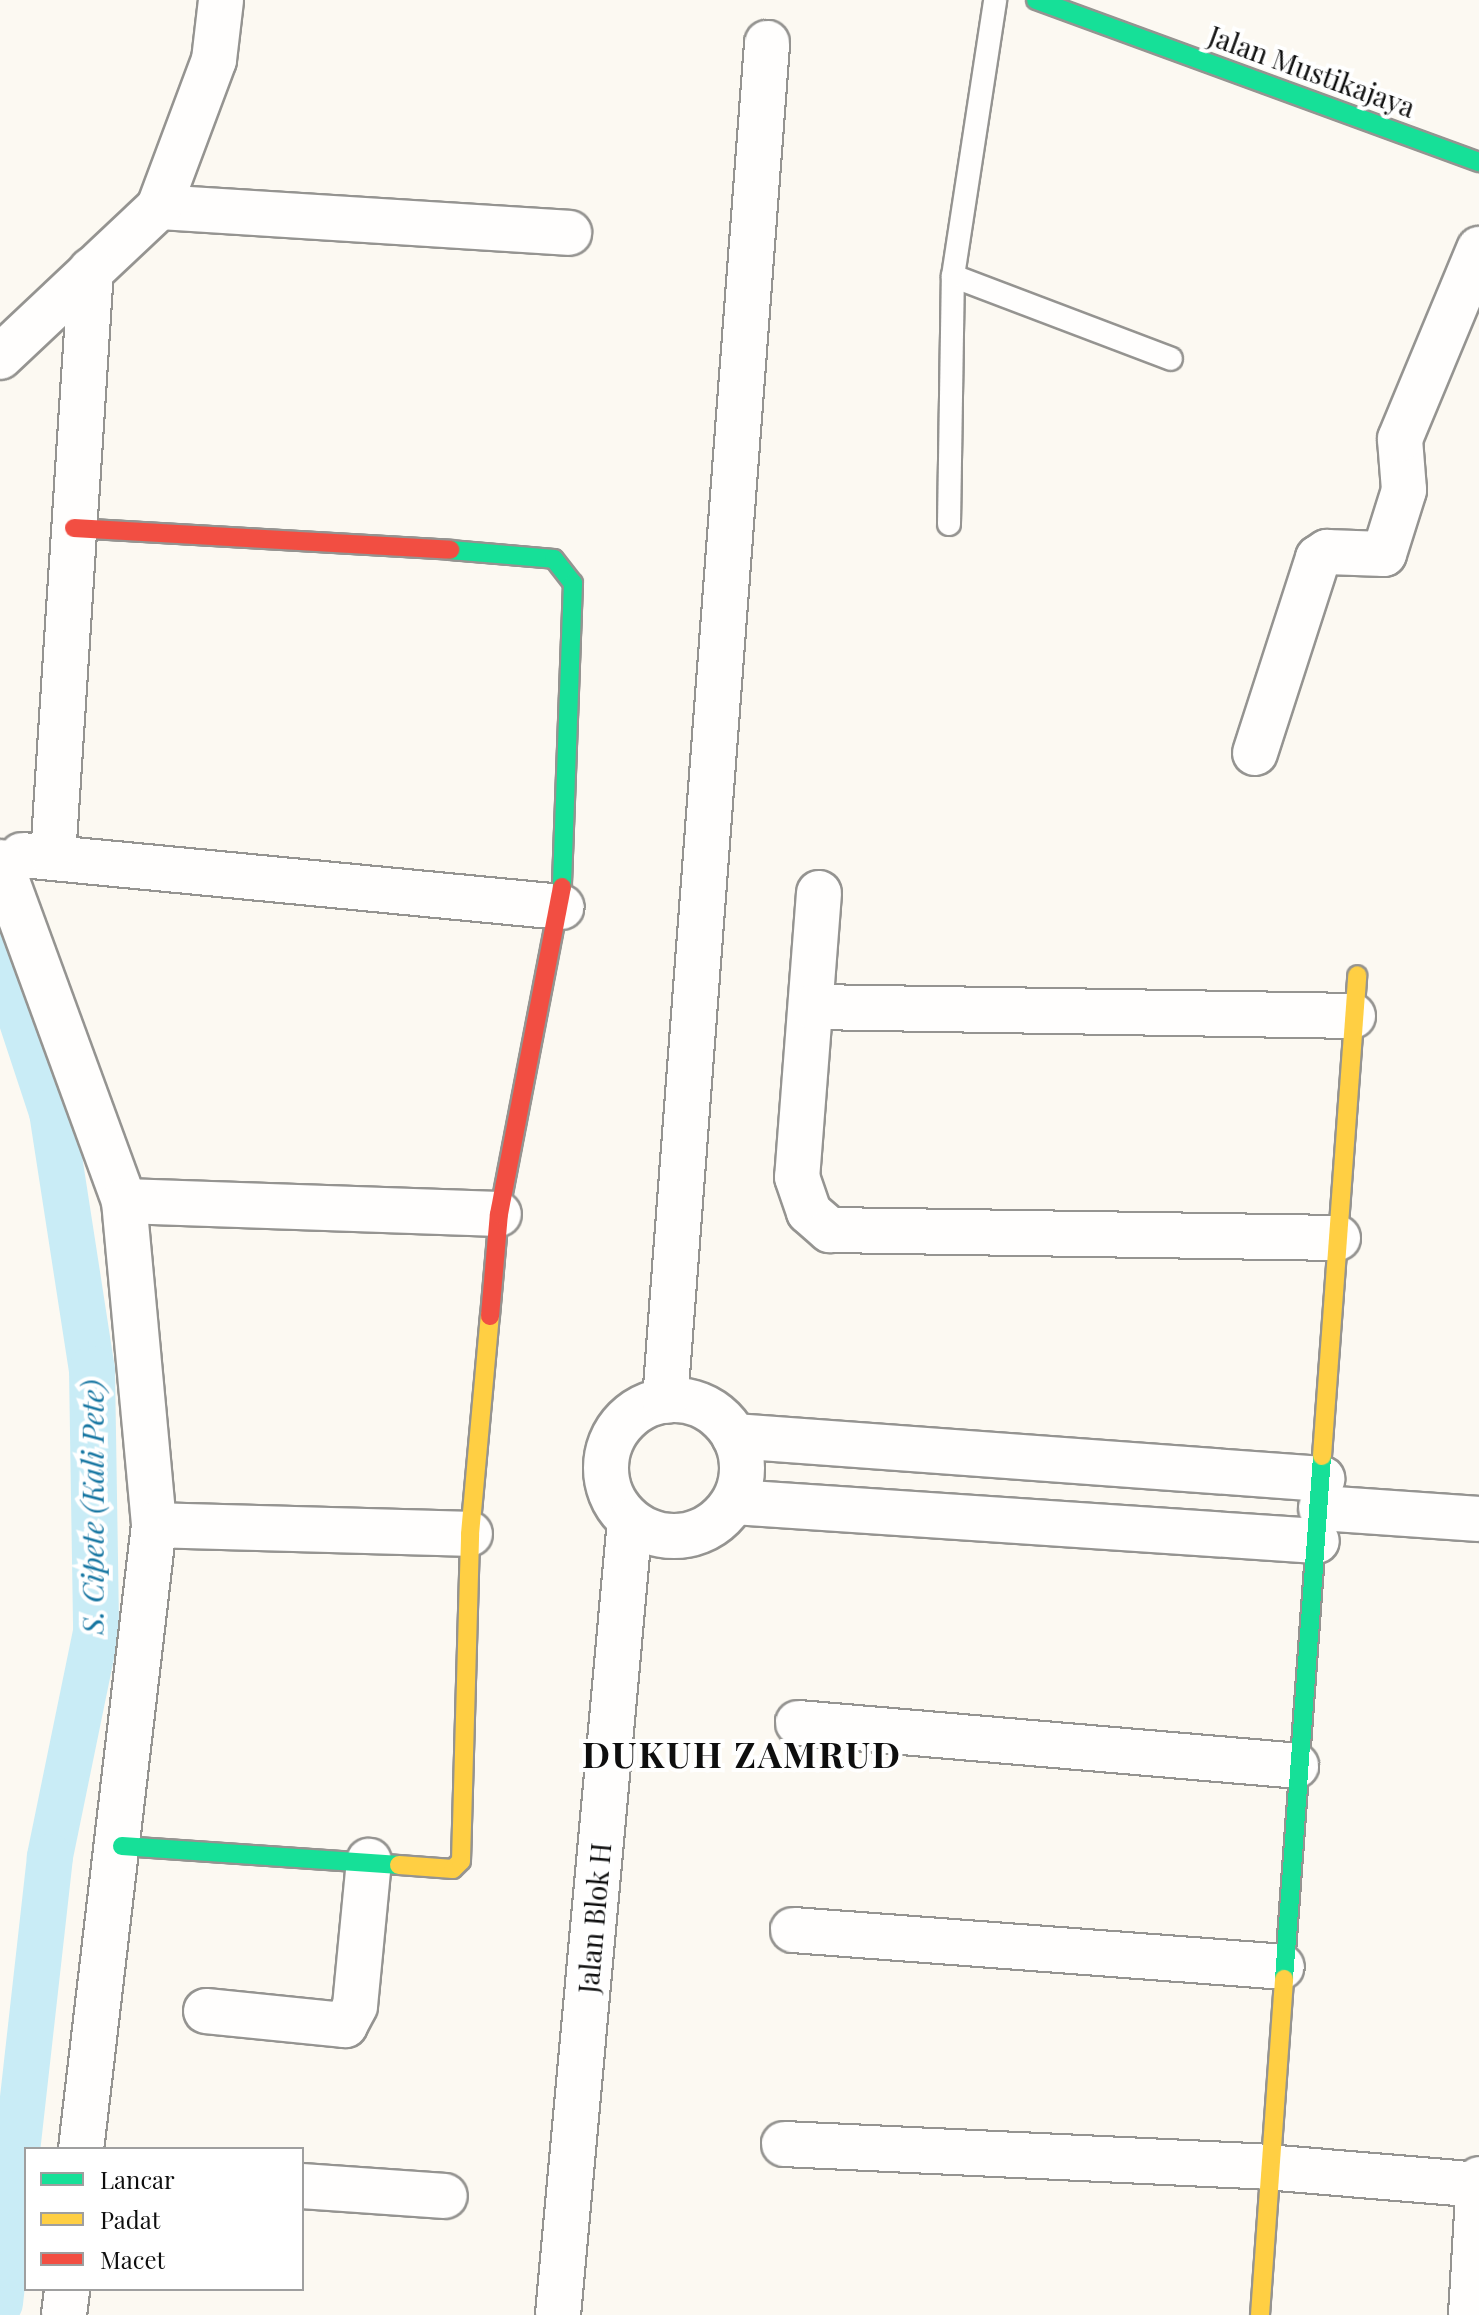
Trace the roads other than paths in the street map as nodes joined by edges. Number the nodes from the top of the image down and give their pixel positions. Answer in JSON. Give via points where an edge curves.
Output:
{"nodes":[{"id":1,"x":221,"y":0,"type":"edge"},
{"id":2,"x":995,"y":0,"type":"edge"},
{"id":3,"x":1036,"y":0,"type":"edge"},
{"id":4,"x":767,"y":43,"type":"dead end"},
{"id":5,"x":1479,"y":162,"type":"edge"},
{"id":6,"x":159,"y":207,"type":"junction"},
{"id":7,"x":569,"y":233,"type":"dead end"},
{"id":8,"x":1479,"y":249,"type":"edge"},
{"id":9,"x":91,"y":270,"type":"junction"},
{"id":10,"x":953,"y":276,"type":"junction"},
{"id":11,"x":0,"y":357,"type":"edge"},
{"id":12,"x":1171,"y":359,"type":"dead end"},
{"id":13,"x":949,"y":524,"type":"dead end"},
{"id":14,"x":74,"y":528,"type":"junction"},
{"id":15,"x":1255,"y":753,"type":"dead end"},
{"id":16,"x":0,"y":853,"type":"edge"},
{"id":17,"x":53,"y":857,"type":"junction"},
{"id":18,"x":0,"y":862,"type":"edge"},
{"id":19,"x":819,"y":893,"type":"dead end"},
{"id":20,"x":561,"y":907,"type":"junction"},
{"id":21,"x":1355,"y":996,"type":"joint"},
{"id":22,"x":813,"y":1007,"type":"junction"},
{"id":23,"x":124,"y":1201,"type":"junction"},
{"id":24,"x":499,"y":1214,"type":"junction"},
{"id":25,"x":1338,"y":1238,"type":"junction"},
{"id":26,"x":665,"y":1401,"type":"junction"},
{"id":27,"x":734,"y":1436,"type":"junction"},
{"id":28,"x":734,"y":1502,"type":"junction"},
{"id":29,"x":1320,"y":1509,"type":"junction"},
{"id":30,"x":1479,"y":1519,"type":"edge"},
{"id":31,"x":630,"y":1521,"type":"junction"},
{"id":32,"x":154,"y":1525,"type":"junction"},
{"id":33,"x":470,"y":1534,"type":"junction"},
{"id":34,"x":798,"y":1723,"type":"dead end"},
{"id":35,"x":1296,"y":1766,"type":"junction"},
{"id":36,"x":122,"y":1846,"type":"junction"},
{"id":37,"x":369,"y":1861,"type":"junction"},
{"id":38,"x":793,"y":1930,"type":"dead end"},
{"id":39,"x":1282,"y":1967,"type":"junction"},
{"id":40,"x":206,"y":2011,"type":"dead end"},
{"id":41,"x":784,"y":2144,"type":"dead end"},
{"id":42,"x":81,"y":2147,"type":"edge"},
{"id":43,"x":1266,"y":2167,"type":"junction"},
{"id":44,"x":1479,"y":2179,"type":"edge"},
{"id":45,"x":1479,"y":2185,"type":"edge"},
{"id":46,"x":304,"y":2186,"type":"edge"},
{"id":47,"x":445,"y":2196,"type":"dead end"},
{"id":48,"x":67,"y":2291,"type":"edge"},
{"id":49,"x":64,"y":2315,"type":"edge"},
{"id":50,"x":558,"y":2315,"type":"edge"},
{"id":51,"x":1260,"y":2315,"type":"edge"},
{"id":52,"x":1471,"y":2315,"type":"edge"}],
"edges":[{"from":1,"to":6,"type":"street","via":[[214,60]]},
{"from":2,"to":10,"type":"lane"},
{"from":3,"to":5,"type":"street","name":"Jalan Mustikajaya"},
{"from":4,"to":26,"type":"street"},
{"from":6,"to":7,"type":"street"},
{"from":6,"to":9,"type":"street"},
{"from":8,"to":15,"type":"street","via":[[1400,439],[1404,490],[1384,554],[1327,552],[1318,558]]},
{"from":9,"to":11,"type":"street"},
{"from":9,"to":14,"type":"street"},
{"from":10,"to":12,"type":"lane"},
{"from":10,"to":13,"type":"lane"},
{"from":14,"to":17,"type":"street"},
{"from":14,"to":20,"type":"street","via":[[554,559],[573,583]]},
{"from":16,"to":17,"type":"street"},
{"from":17,"to":20,"type":"street"},
{"from":18,"to":23,"type":"street"},
{"from":19,"to":22,"type":"street"},
{"from":20,"to":24,"type":"street"},
{"from":21,"to":22,"type":"street"},
{"from":21,"to":25,"type":"street"},
{"from":22,"to":25,"type":"street","via":[[797,1177],[809,1212],[830,1230]]},
{"from":23,"to":24,"type":"street"},
{"from":23,"to":32,"type":"street"},
{"from":24,"to":33,"type":"street"},
{"from":25,"to":29,"type":"street"},
{"from":26,"to":27,"type":"street","via":[[705,1407]]},
{"from":26,"to":31,"type":"street","via":[[630,1416],[609,1449],[609,1488]]},
{"from":27,"to":28,"type":"street","via":[[742,1469]]},
{"from":27,"to":29,"type":"street"},
{"from":28,"to":29,"type":"street"},
{"from":28,"to":31,"type":"street","via":[[714,1525],[687,1537],[657,1535]]},
{"from":29,"to":30,"type":"street"},
{"from":29,"to":35,"type":"street"},
{"from":31,"to":50,"type":"street","name":"Jalan Blok H"},
{"from":32,"to":33,"type":"street"},
{"from":32,"to":36,"type":"street"},
{"from":33,"to":37,"type":"street","via":[[461,1861],[453,1869]]},
{"from":34,"to":35,"type":"street"},
{"from":35,"to":39,"type":"street"},
{"from":36,"to":37,"type":"street"},
{"from":36,"to":42,"type":"street"},
{"from":37,"to":40,"type":"street","via":[[355,2006],[345,2025]]},
{"from":38,"to":39,"type":"street"},
{"from":39,"to":43,"type":"street"},
{"from":41,"to":43,"type":"street"},
{"from":43,"to":45,"type":"street"},
{"from":43,"to":51,"type":"street"},
{"from":44,"to":45,"type":"street"},
{"from":45,"to":52,"type":"street"},
{"from":46,"to":47,"type":"street"},
{"from":48,"to":49,"type":"street"}]}
